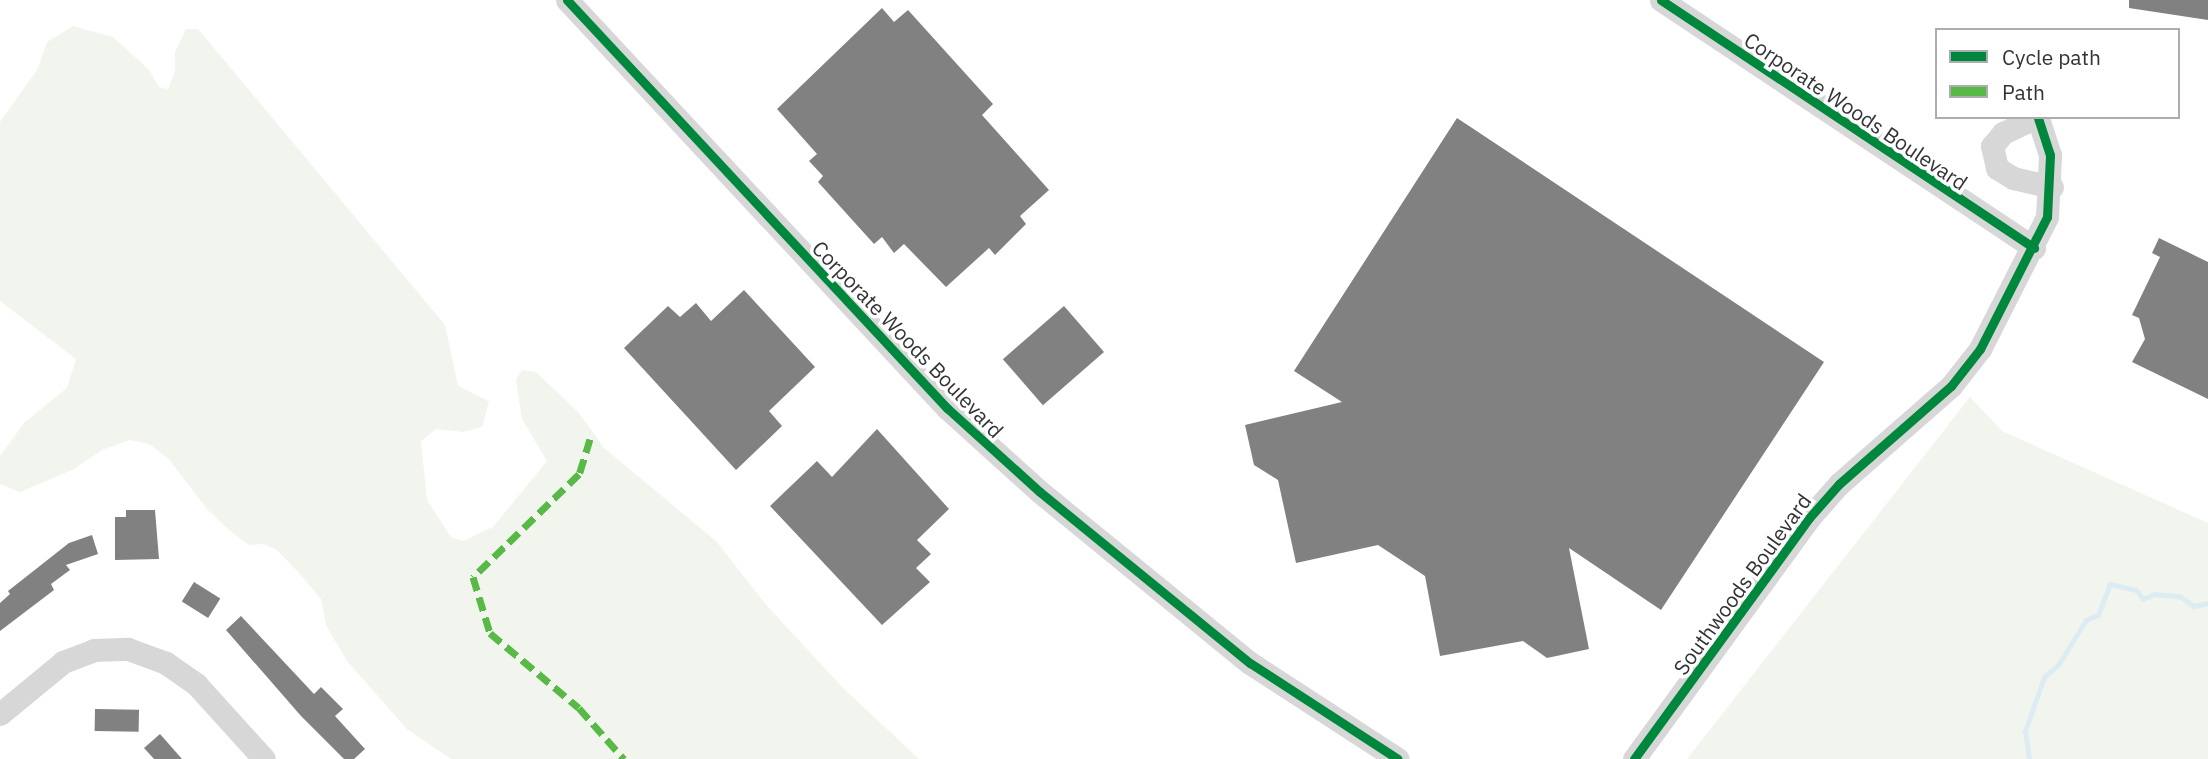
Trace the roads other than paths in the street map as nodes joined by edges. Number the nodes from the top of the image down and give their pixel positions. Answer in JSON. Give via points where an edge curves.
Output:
{"nodes":[{"id":1,"x":567,"y":0,"type":"edge"},
{"id":2,"x":1661,"y":0,"type":"edge"},
{"id":3,"x":2034,"y":119,"type":"edge"},
{"id":4,"x":2039,"y":119,"type":"edge"},
{"id":5,"x":2052,"y":187,"type":"junction"},
{"id":6,"x":2034,"y":248,"type":"junction"},
{"id":7,"x":0,"y":714,"type":"edge"},
{"id":8,"x":264,"y":759,"type":"edge"},
{"id":9,"x":1398,"y":759,"type":"edge"},
{"id":10,"x":1634,"y":759,"type":"edge"}],
"edges":[{"from":1,"to":9,"type":"street","name":"Corporate Woods Boulevard","via":[[957,418],[1040,492],[1251,663]]},
{"from":2,"to":6,"type":"street","name":"Corporate Woods Boulevard"},
{"from":3,"to":5,"type":"street","via":[[2003,133],[1992,146],[1997,168],[2021,181]]},
{"from":4,"to":5,"type":"street","name":"Southwoods Boulevard","via":[[2050,155]]},
{"from":5,"to":6,"type":"street","name":"Southwoods Boulevard","via":[[2047,218]]},
{"from":6,"to":10,"type":"street","name":"Southwoods Boulevard","via":[[1980,349],[1951,386],[1839,484],[1809,517]]},
{"from":7,"to":8,"type":"street","via":[[63,662],[93,650],[128,649],[166,663],[196,684]]}]}
